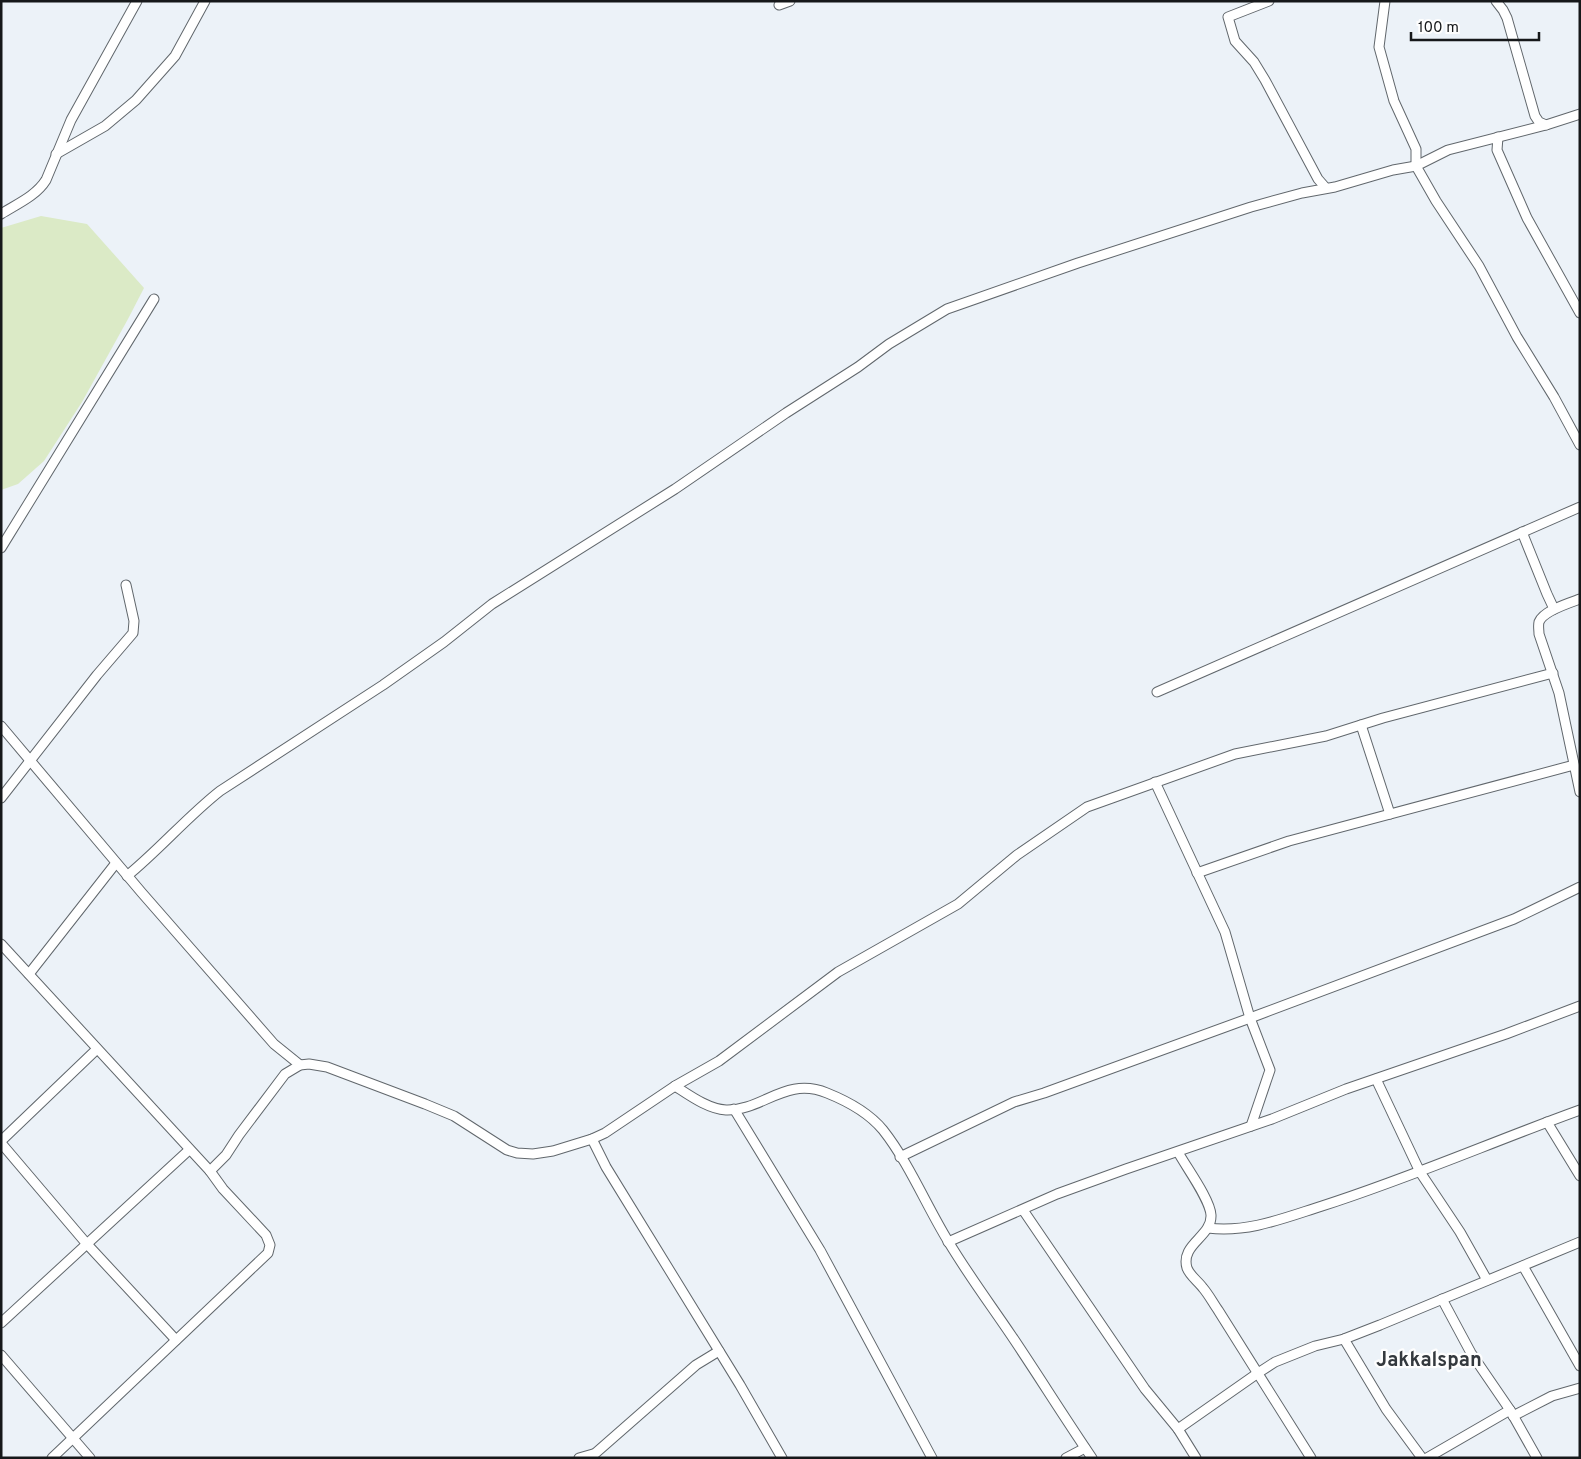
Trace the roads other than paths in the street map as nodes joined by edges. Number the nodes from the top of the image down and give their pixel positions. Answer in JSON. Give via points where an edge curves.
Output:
{"nodes":[{"id":1,"x":137,"y":1,"type":"edge"},
{"id":2,"x":205,"y":1,"type":"edge"},
{"id":3,"x":790,"y":1,"type":"edge"},
{"id":4,"x":1269,"y":1,"type":"edge"},
{"id":5,"x":1385,"y":1,"type":"edge"},
{"id":6,"x":1496,"y":1,"type":"edge"},
{"id":7,"x":780,"y":5,"type":"dead end"},
{"id":8,"x":1580,"y":114,"type":"edge"},
{"id":9,"x":1546,"y":125,"type":"junction"},
{"id":10,"x":1498,"y":137,"type":"junction"},
{"id":11,"x":56,"y":155,"type":"junction"},
{"id":12,"x":1416,"y":166,"type":"junction"},
{"id":13,"x":1325,"y":188,"type":"junction"},
{"id":14,"x":1,"y":214,"type":"edge"},
{"id":15,"x":154,"y":299,"type":"dead end"},
{"id":16,"x":1580,"y":312,"type":"edge"},
{"id":17,"x":1580,"y":445,"type":"edge"},
{"id":18,"x":1580,"y":507,"type":"edge"},
{"id":19,"x":1522,"y":532,"type":"junction"},
{"id":20,"x":1,"y":548,"type":"edge"},
{"id":21,"x":126,"y":585,"type":"dead end"},
{"id":22,"x":1580,"y":599,"type":"edge"},
{"id":23,"x":1554,"y":609,"type":"junction"},
{"id":24,"x":1553,"y":673,"type":"junction"},
{"id":25,"x":1157,"y":692,"type":"dead end"},
{"id":26,"x":1361,"y":725,"type":"junction"},
{"id":27,"x":1,"y":726,"type":"edge"},
{"id":28,"x":30,"y":761,"type":"junction"},
{"id":29,"x":1574,"y":765,"type":"junction"},
{"id":30,"x":1155,"y":782,"type":"junction"},
{"id":31,"x":1580,"y":792,"type":"edge"},
{"id":32,"x":1,"y":798,"type":"edge"},
{"id":33,"x":1390,"y":814,"type":"junction"},
{"id":34,"x":116,"y":863,"type":"junction"},
{"id":35,"x":1197,"y":873,"type":"junction"},
{"id":36,"x":127,"y":876,"type":"junction"},
{"id":37,"x":1580,"y":887,"type":"edge"},
{"id":38,"x":1,"y":944,"type":"edge"},
{"id":39,"x":5,"y":955,"type":"edge"},
{"id":40,"x":29,"y":974,"type":"junction"},
{"id":41,"x":1580,"y":1006,"type":"edge"},
{"id":42,"x":1250,"y":1018,"type":"junction"},
{"id":43,"x":97,"y":1049,"type":"junction"},
{"id":44,"x":300,"y":1065,"type":"junction"},
{"id":45,"x":1376,"y":1079,"type":"junction"},
{"id":46,"x":675,"y":1086,"type":"junction"},
{"id":47,"x":734,"y":1109,"type":"junction"},
{"id":48,"x":1580,"y":1110,"type":"edge"},
{"id":49,"x":1547,"y":1122,"type":"junction"},
{"id":50,"x":1251,"y":1126,"type":"junction"},
{"id":51,"x":592,"y":1139,"type":"junction"},
{"id":52,"x":1,"y":1142,"type":"edge"},
{"id":53,"x":188,"y":1150,"type":"junction"},
{"id":54,"x":1178,"y":1152,"type":"junction"},
{"id":55,"x":900,"y":1157,"type":"junction"},
{"id":56,"x":210,"y":1171,"type":"junction"},
{"id":57,"x":1420,"y":1172,"type":"junction"},
{"id":58,"x":1580,"y":1176,"type":"edge"},
{"id":59,"x":1023,"y":1210,"type":"junction"},
{"id":60,"x":1208,"y":1228,"type":"junction"},
{"id":61,"x":948,"y":1242,"type":"junction"},
{"id":62,"x":1580,"y":1242,"type":"edge"},
{"id":63,"x":86,"y":1243,"type":"junction"},
{"id":64,"x":1523,"y":1266,"type":"junction"},
{"id":65,"x":1487,"y":1280,"type":"junction"},
{"id":66,"x":1442,"y":1299,"type":"junction"},
{"id":67,"x":1,"y":1322,"type":"edge"},
{"id":68,"x":1344,"y":1339,"type":"junction"},
{"id":69,"x":176,"y":1340,"type":"junction"},
{"id":70,"x":719,"y":1351,"type":"junction"},
{"id":71,"x":1,"y":1354,"type":"edge"},
{"id":72,"x":1580,"y":1366,"type":"edge"},
{"id":73,"x":1258,"y":1373,"type":"junction"},
{"id":74,"x":1580,"y":1388,"type":"edge"},
{"id":75,"x":1512,"y":1413,"type":"junction"},
{"id":76,"x":1178,"y":1428,"type":"junction"},
{"id":77,"x":73,"y":1438,"type":"junction"},
{"id":78,"x":1085,"y":1448,"type":"junction"},
{"id":79,"x":592,"y":1456,"type":"edge"},
{"id":80,"x":52,"y":1458,"type":"edge"},
{"id":81,"x":90,"y":1458,"type":"edge"},
{"id":82,"x":579,"y":1458,"type":"edge"},
{"id":83,"x":782,"y":1458,"type":"edge"},
{"id":84,"x":932,"y":1458,"type":"edge"},
{"id":85,"x":1066,"y":1458,"type":"edge"},
{"id":86,"x":1092,"y":1458,"type":"edge"},
{"id":87,"x":1196,"y":1458,"type":"edge"},
{"id":88,"x":1311,"y":1458,"type":"edge"},
{"id":89,"x":1422,"y":1458,"type":"edge"},
{"id":90,"x":1427,"y":1458,"type":"edge"},
{"id":91,"x":1537,"y":1458,"type":"edge"}],
"edges":[{"from":1,"to":11,"type":"street","via":[[70,120]]},
{"from":2,"to":11,"type":"street","via":[[175,56],[136,100],[105,126]]},
{"from":3,"to":7,"type":"street"},
{"from":4,"to":13,"type":"street","via":[[1228,17],[1233,34],[1238,47],[1254,62],[1265,80]]},
{"from":5,"to":12,"type":"street","via":[[1379,47],[1394,101],[1416,149]]},
{"from":6,"to":9,"type":"street","via":[[1507,18],[1535,116]]},
{"from":8,"to":9,"type":"street"},
{"from":9,"to":10,"type":"street"},
{"from":10,"to":12,"type":"street","via":[[1448,150]]},
{"from":10,"to":16,"type":"street","via":[[1497,150],[1527,218]]},
{"from":11,"to":14,"type":"street","via":[[42,187]]},
{"from":12,"to":13,"type":"street"},
{"from":12,"to":17,"type":"street","via":[[1480,266]]},
{"from":13,"to":36,"type":"street","via":[[1252,207],[1110,252],[943,312],[889,344],[675,489],[492,604],[383,685],[220,791]]},
{"from":15,"to":20,"type":"street"},
{"from":18,"to":19,"type":"street"},
{"from":19,"to":23,"type":"street"},
{"from":19,"to":25,"type":"street"},
{"from":21,"to":28,"type":"street","via":[[134,621],[133,633]]},
{"from":22,"to":23,"type":"street"},
{"from":23,"to":24,"type":"street","via":[[1540,619],[1538,628]]},
{"from":24,"to":26,"type":"street"},
{"from":24,"to":29,"type":"street"},
{"from":26,"to":30,"type":"street","via":[[1300,742],[1234,754]]},
{"from":26,"to":33,"type":"street"},
{"from":27,"to":28,"type":"street"},
{"from":28,"to":32,"type":"street"},
{"from":28,"to":34,"type":"street"},
{"from":29,"to":31,"type":"street"},
{"from":29,"to":33,"type":"street"},
{"from":30,"to":35,"type":"street"},
{"from":30,"to":46,"type":"street","via":[[1087,807],[1017,854],[958,904],[838,972],[719,1061]]},
{"from":33,"to":35,"type":"street","via":[[1289,841]]},
{"from":34,"to":36,"type":"street"},
{"from":34,"to":40,"type":"street"},
{"from":35,"to":42,"type":"street","via":[[1225,932]]},
{"from":36,"to":44,"type":"street","via":[[274,1044]]},
{"from":37,"to":42,"type":"street","via":[[1514,919]]},
{"from":38,"to":39,"type":"street"},
{"from":39,"to":40,"type":"street"},
{"from":40,"to":43,"type":"street"},
{"from":41,"to":45,"type":"street"},
{"from":42,"to":50,"type":"street","via":[[1270,1070]]},
{"from":42,"to":55,"type":"street","via":[[1014,1102]]},
{"from":43,"to":52,"type":"street"},
{"from":43,"to":53,"type":"street"},
{"from":44,"to":51,"type":"street","via":[[327,1067],[425,1104],[454,1116],[506,1150],[517,1153],[553,1151]]},
{"from":44,"to":56,"type":"street","via":[[279,1080]]},
{"from":45,"to":50,"type":"street"},
{"from":45,"to":57,"type":"street"},
{"from":46,"to":47,"type":"street","via":[[714,1107]]},
{"from":46,"to":51,"type":"street"},
{"from":47,"to":55,"type":"street","via":[[796,1088],[819,1090],[868,1115],[882,1129]]},
{"from":47,"to":84,"type":"street","via":[[820,1250]]},
{"from":48,"to":49,"type":"street"},
{"from":49,"to":57,"type":"street"},
{"from":49,"to":58,"type":"street"},
{"from":50,"to":54,"type":"street"},
{"from":51,"to":70,"type":"street"},
{"from":52,"to":63,"type":"street"},
{"from":53,"to":56,"type":"street"},
{"from":53,"to":63,"type":"street"},
{"from":54,"to":59,"type":"street","via":[[1057,1194]]},
{"from":54,"to":60,"type":"street","via":[[1209,1207]]},
{"from":55,"to":61,"type":"street"},
{"from":56,"to":69,"type":"street","via":[[266,1235],[270,1249]]},
{"from":57,"to":60,"type":"street","via":[[1262,1225],[1225,1230]]},
{"from":57,"to":65,"type":"street"},
{"from":59,"to":61,"type":"street"},
{"from":59,"to":76,"type":"street","via":[[1145,1389]]},
{"from":60,"to":73,"type":"street","via":[[1188,1251],[1186,1264]]},
{"from":61,"to":78,"type":"street"},
{"from":62,"to":64,"type":"street"},
{"from":63,"to":67,"type":"street"},
{"from":63,"to":69,"type":"street"},
{"from":64,"to":65,"type":"street"},
{"from":64,"to":72,"type":"street"},
{"from":65,"to":66,"type":"street"},
{"from":66,"to":68,"type":"street"},
{"from":66,"to":75,"type":"street","via":[[1471,1353]]},
{"from":68,"to":73,"type":"street","via":[[1314,1346]]},
{"from":68,"to":89,"type":"street","via":[[1386,1409]]},
{"from":69,"to":77,"type":"street"},
{"from":70,"to":79,"type":"street","via":[[696,1365]]},
{"from":70,"to":83,"type":"street"},
{"from":71,"to":77,"type":"street"},
{"from":73,"to":76,"type":"street"},
{"from":73,"to":88,"type":"street"},
{"from":74,"to":75,"type":"street"},
{"from":75,"to":90,"type":"street"},
{"from":75,"to":91,"type":"street"},
{"from":76,"to":87,"type":"street"},
{"from":77,"to":80,"type":"street"},
{"from":77,"to":81,"type":"street"},
{"from":78,"to":85,"type":"street"},
{"from":78,"to":86,"type":"street"},
{"from":79,"to":82,"type":"street"}]}
